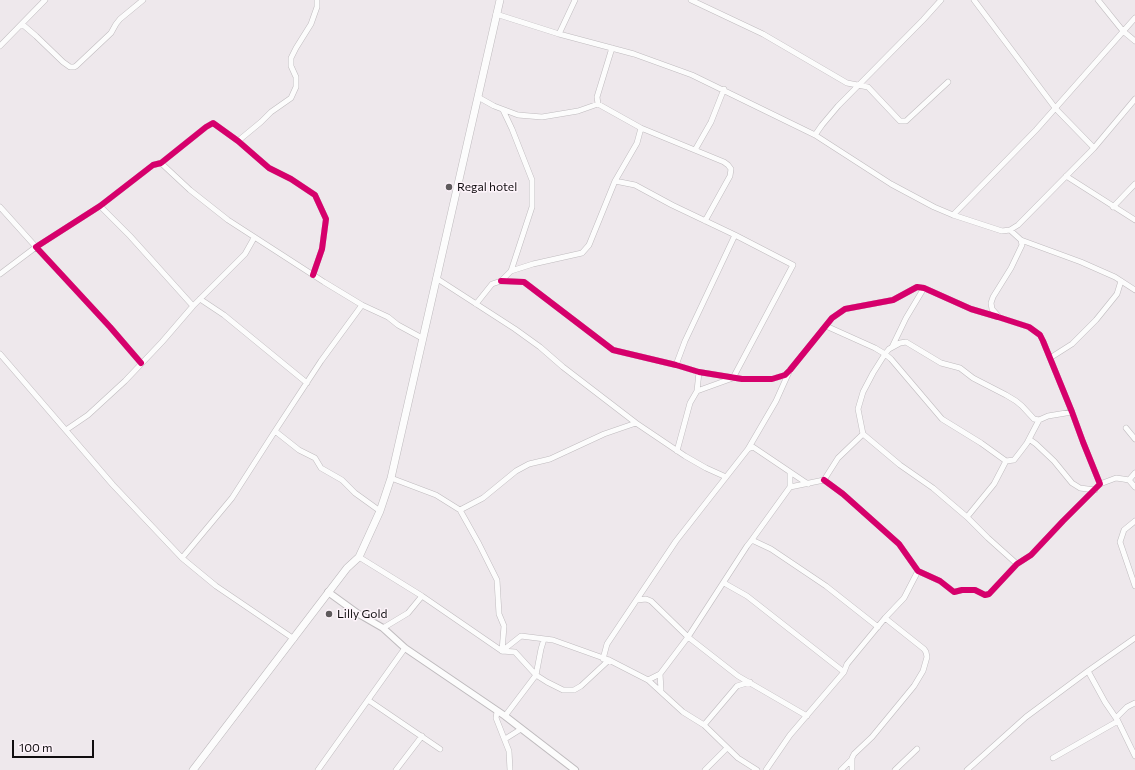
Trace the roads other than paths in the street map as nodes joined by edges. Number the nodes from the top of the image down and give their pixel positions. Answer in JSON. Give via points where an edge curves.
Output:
{"nodes":[{"id":1,"x":45,"y":0,"type":"edge"},
{"id":2,"x":143,"y":0,"type":"edge"},
{"id":3,"x":317,"y":0,"type":"edge"},
{"id":4,"x":500,"y":0,"type":"edge"},
{"id":5,"x":575,"y":0,"type":"edge"},
{"id":6,"x":691,"y":0,"type":"edge"},
{"id":7,"x":941,"y":0,"type":"edge"},
{"id":8,"x":974,"y":0,"type":"edge"},
{"id":9,"x":1098,"y":0,"type":"edge"},
{"id":10,"x":496,"y":14,"type":"junction"},
{"id":11,"x":1135,"y":18,"type":"edge"},
{"id":12,"x":22,"y":24,"type":"junction"},
{"id":13,"x":1123,"y":31,"type":"junction"},
{"id":14,"x":559,"y":34,"type":"junction"},
{"id":15,"x":1135,"y":41,"type":"edge"},
{"id":16,"x":0,"y":46,"type":"edge"},
{"id":17,"x":612,"y":48,"type":"junction"},
{"id":18,"x":948,"y":82,"type":"dead end"},
{"id":19,"x":858,"y":85,"type":"junction"},
{"id":20,"x":724,"y":89,"type":"junction"},
{"id":21,"x":478,"y":97,"type":"junction"},
{"id":22,"x":1135,"y":99,"type":"edge"},
{"id":23,"x":598,"y":104,"type":"junction"},
{"id":24,"x":1056,"y":109,"type":"junction"},
{"id":25,"x":504,"y":110,"type":"junction"},
{"id":26,"x":641,"y":128,"type":"junction"},
{"id":27,"x":815,"y":135,"type":"junction"},
{"id":28,"x":238,"y":141,"type":"junction"},
{"id":29,"x":1094,"y":148,"type":"junction"},
{"id":30,"x":695,"y":150,"type":"junction"},
{"id":31,"x":161,"y":163,"type":"junction"},
{"id":32,"x":1066,"y":176,"type":"junction"},
{"id":33,"x":615,"y":181,"type":"junction"},
{"id":34,"x":1135,"y":184,"type":"edge"},
{"id":35,"x":100,"y":206,"type":"junction"},
{"id":36,"x":1113,"y":206,"type":"junction"},
{"id":37,"x":0,"y":207,"type":"edge"},
{"id":38,"x":953,"y":215,"type":"junction"},
{"id":39,"x":1135,"y":220,"type":"edge"},
{"id":40,"x":705,"y":221,"type":"junction"},
{"id":41,"x":1010,"y":230,"type":"junction"},
{"id":42,"x":735,"y":235,"type":"junction"},
{"id":43,"x":254,"y":238,"type":"junction"},
{"id":44,"x":1021,"y":240,"type":"junction"},
{"id":45,"x":36,"y":248,"type":"junction"},
{"id":46,"x":511,"y":270,"type":"junction"},
{"id":47,"x":0,"y":274,"type":"edge"},
{"id":48,"x":313,"y":275,"type":"junction"},
{"id":49,"x":436,"y":278,"type":"junction"},
{"id":50,"x":501,"y":281,"type":"junction"},
{"id":51,"x":1122,"y":281,"type":"junction"},
{"id":52,"x":924,"y":288,"type":"junction"},
{"id":53,"x":1135,"y":290,"type":"edge"},
{"id":54,"x":200,"y":299,"type":"junction"},
{"id":55,"x":476,"y":304,"type":"junction"},
{"id":56,"x":362,"y":305,"type":"junction"},
{"id":57,"x":193,"y":306,"type":"junction"},
{"id":58,"x":998,"y":317,"type":"junction"},
{"id":59,"x":826,"y":326,"type":"junction"},
{"id":60,"x":422,"y":338,"type":"junction"},
{"id":61,"x":892,"y":346,"type":"junction"},
{"id":62,"x":0,"y":354,"type":"edge"},
{"id":63,"x":885,"y":354,"type":"junction"},
{"id":64,"x":1050,"y":358,"type":"junction"},
{"id":65,"x":141,"y":363,"type":"junction"},
{"id":66,"x":676,"y":365,"type":"junction"},
{"id":67,"x":790,"y":370,"type":"junction"},
{"id":68,"x":699,"y":372,"type":"junction"},
{"id":69,"x":733,"y":378,"type":"junction"},
{"id":70,"x":307,"y":383,"type":"junction"},
{"id":71,"x":697,"y":391,"type":"junction"},
{"id":72,"x":1072,"y":412,"type":"junction"},
{"id":73,"x":1039,"y":420,"type":"junction"},
{"id":74,"x":636,"y":423,"type":"junction"},
{"id":75,"x":1126,"y":428,"type":"dead end"},
{"id":76,"x":66,"y":430,"type":"junction"},
{"id":77,"x":275,"y":430,"type":"junction"},
{"id":78,"x":863,"y":434,"type":"junction"},
{"id":79,"x":1029,"y":439,"type":"junction"},
{"id":80,"x":1135,"y":439,"type":"edge"},
{"id":81,"x":748,"y":449,"type":"junction"},
{"id":82,"x":677,"y":451,"type":"junction"},
{"id":83,"x":1006,"y":461,"type":"junction"},
{"id":84,"x":790,"y":473,"type":"junction"},
{"id":85,"x":1135,"y":473,"type":"edge"},
{"id":86,"x":726,"y":477,"type":"junction"},
{"id":87,"x":391,"y":478,"type":"junction"},
{"id":88,"x":824,"y":480,"type":"junction"},
{"id":89,"x":1129,"y":480,"type":"junction"},
{"id":90,"x":808,"y":484,"type":"junction"},
{"id":91,"x":1100,"y":484,"type":"junction"},
{"id":92,"x":790,"y":487,"type":"junction"},
{"id":93,"x":1135,"y":487,"type":"edge"},
{"id":94,"x":1095,"y":490,"type":"junction"},
{"id":95,"x":460,"y":510,"type":"junction"},
{"id":96,"x":380,"y":511,"type":"junction"},
{"id":97,"x":967,"y":516,"type":"junction"},
{"id":98,"x":1135,"y":521,"type":"edge"},
{"id":99,"x":751,"y":541,"type":"junction"},
{"id":100,"x":359,"y":557,"type":"junction"},
{"id":101,"x":182,"y":558,"type":"junction"},
{"id":102,"x":1017,"y":564,"type":"junction"},
{"id":103,"x":918,"y":571,"type":"junction"},
{"id":104,"x":724,"y":582,"type":"junction"},
{"id":105,"x":1135,"y":586,"type":"edge"},
{"id":106,"x":328,"y":592,"type":"junction"},
{"id":107,"x":422,"y":596,"type":"junction"},
{"id":108,"x":637,"y":600,"type":"junction"},
{"id":109,"x":885,"y":618,"type":"junction"},
{"id":110,"x":878,"y":627,"type":"junction"},
{"id":111,"x":383,"y":628,"type":"junction"},
{"id":112,"x":688,"y":637,"type":"junction"},
{"id":113,"x":1135,"y":638,"type":"edge"},
{"id":114,"x":294,"y":639,"type":"junction"},
{"id":115,"x":544,"y":639,"type":"junction"},
{"id":116,"x":405,"y":648,"type":"junction"},
{"id":117,"x":502,"y":651,"type":"junction"},
{"id":118,"x":603,"y":659,"type":"junction"},
{"id":119,"x":608,"y":660,"type":"junction"},
{"id":120,"x":1088,"y":671,"type":"junction"},
{"id":121,"x":844,"y":672,"type":"junction"},
{"id":122,"x":660,"y":674,"type":"junction"},
{"id":123,"x":536,"y":675,"type":"junction"},
{"id":124,"x":738,"y":676,"type":"junction"},
{"id":125,"x":648,"y":680,"type":"junction"},
{"id":126,"x":750,"y":682,"type":"junction"},
{"id":127,"x":737,"y":686,"type":"junction"},
{"id":128,"x":661,"y":690,"type":"junction"},
{"id":129,"x":368,"y":700,"type":"junction"},
{"id":130,"x":1135,"y":703,"type":"edge"},
{"id":131,"x":497,"y":712,"type":"junction"},
{"id":132,"x":505,"y":716,"type":"junction"},
{"id":133,"x":807,"y":716,"type":"junction"},
{"id":134,"x":1117,"y":719,"type":"junction"},
{"id":135,"x":704,"y":725,"type":"junction"},
{"id":136,"x":521,"y":729,"type":"junction"},
{"id":137,"x":422,"y":736,"type":"junction"},
{"id":138,"x":505,"y":739,"type":"junction"},
{"id":139,"x":727,"y":748,"type":"junction"},
{"id":140,"x":440,"y":749,"type":"dead end"},
{"id":141,"x":917,"y":749,"type":"dead end"},
{"id":142,"x":1135,"y":756,"type":"edge"},
{"id":143,"x":852,"y":758,"type":"junction"},
{"id":144,"x":1052,"y":758,"type":"dead end"},
{"id":145,"x":193,"y":770,"type":"edge"},
{"id":146,"x":318,"y":770,"type":"edge"},
{"id":147,"x":396,"y":770,"type":"edge"},
{"id":148,"x":510,"y":770,"type":"edge"},
{"id":149,"x":575,"y":770,"type":"edge"},
{"id":150,"x":706,"y":770,"type":"edge"},
{"id":151,"x":757,"y":770,"type":"edge"},
{"id":152,"x":766,"y":770,"type":"edge"},
{"id":153,"x":841,"y":770,"type":"edge"},
{"id":154,"x":852,"y":770,"type":"edge"},
{"id":155,"x":895,"y":770,"type":"edge"},
{"id":156,"x":967,"y":770,"type":"edge"}],
"edges":[{"from":1,"to":12,"type":"street"},
{"from":2,"to":12,"type":"street","via":[[120,19],[111,33],[74,67],[63,62]]},
{"from":3,"to":28,"type":"street","via":[[311,24],[291,58],[296,87],[291,98]]},
{"from":4,"to":10,"type":"main road"},
{"from":5,"to":14,"type":"street"},
{"from":6,"to":19,"type":"street","via":[[763,34],[847,83]]},
{"from":7,"to":19,"type":"street"},
{"from":8,"to":24,"type":"street"},
{"from":9,"to":13,"type":"street"},
{"from":10,"to":14,"type":"street"},
{"from":10,"to":21,"type":"main road"},
{"from":11,"to":13,"type":"street"},
{"from":12,"to":16,"type":"street"},
{"from":13,"to":15,"type":"street"},
{"from":13,"to":24,"type":"street"},
{"from":14,"to":17,"type":"street"},
{"from":17,"to":20,"type":"street","via":[[692,75]]},
{"from":17,"to":23,"type":"street","via":[[597,97]]},
{"from":18,"to":19,"type":"street","via":[[903,122],[868,87]]},
{"from":19,"to":27,"type":"street"},
{"from":20,"to":27,"type":"street"},
{"from":20,"to":30,"type":"street","via":[[711,122]]},
{"from":21,"to":25,"type":"street"},
{"from":21,"to":49,"type":"main road"},
{"from":22,"to":29,"type":"street"},
{"from":23,"to":25,"type":"street","via":[[578,111],[542,117],[518,115]]},
{"from":23,"to":26,"type":"street"},
{"from":24,"to":29,"type":"street"},
{"from":24,"to":38,"type":"street"},
{"from":25,"to":46,"type":"street","via":[[532,180],[532,208]]},
{"from":26,"to":30,"type":"street"},
{"from":26,"to":33,"type":"street","via":[[637,143]]},
{"from":27,"to":38,"type":"street","via":[[891,184]]},
{"from":28,"to":31,"type":"street","via":[[213,123]]},
{"from":28,"to":48,"type":"street","via":[[270,168],[315,195],[326,219],[322,249]]},
{"from":29,"to":32,"type":"street"},
{"from":30,"to":40,"type":"street","via":[[724,162],[731,169],[730,176]]},
{"from":31,"to":35,"type":"street","via":[[153,165]]},
{"from":31,"to":43,"type":"street","via":[[211,208]]},
{"from":32,"to":36,"type":"street"},
{"from":32,"to":41,"type":"street"},
{"from":33,"to":40,"type":"street","via":[[635,185]]},
{"from":33,"to":46,"type":"street","via":[[590,245],[582,253]]},
{"from":34,"to":36,"type":"street"},
{"from":35,"to":45,"type":"street"},
{"from":35,"to":57,"type":"street"},
{"from":36,"to":39,"type":"street"},
{"from":37,"to":45,"type":"street"},
{"from":38,"to":41,"type":"street","via":[[1002,231]]},
{"from":40,"to":42,"type":"street"},
{"from":41,"to":44,"type":"street"},
{"from":42,"to":66,"type":"street"},
{"from":42,"to":69,"type":"street","via":[[793,265]]},
{"from":43,"to":48,"type":"street"},
{"from":43,"to":54,"type":"street","via":[[245,254]]},
{"from":44,"to":51,"type":"street","via":[[1081,262]]},
{"from":44,"to":58,"type":"street","via":[[1022,245],[991,303]]},
{"from":45,"to":47,"type":"street"},
{"from":45,"to":65,"type":"street"},
{"from":46,"to":50,"type":"street"},
{"from":48,"to":56,"type":"street"},
{"from":49,"to":55,"type":"street"},
{"from":49,"to":60,"type":"main road"},
{"from":50,"to":55,"type":"street","via":[[492,284]]},
{"from":50,"to":66,"type":"street","via":[[524,282],[614,350]]},
{"from":51,"to":53,"type":"street"},
{"from":51,"to":64,"type":"street","via":[[1117,294],[1096,320],[1072,344]]},
{"from":52,"to":58,"type":"street","via":[[971,309]]},
{"from":52,"to":59,"type":"street","via":[[917,287],[893,300],[845,309]]},
{"from":52,"to":61,"type":"street"},
{"from":54,"to":57,"type":"street"},
{"from":54,"to":70,"type":"street","via":[[224,315]]},
{"from":55,"to":74,"type":"street","via":[[540,347]]},
{"from":56,"to":60,"type":"street","via":[[388,317]]},
{"from":56,"to":70,"type":"street"},
{"from":57,"to":65,"type":"street"},
{"from":58,"to":64,"type":"street","via":[[1035,331],[1044,341]]},
{"from":59,"to":63,"type":"street"},
{"from":59,"to":67,"type":"street"},
{"from":60,"to":87,"type":"main road"},
{"from":61,"to":63,"type":"street"},
{"from":61,"to":73,"type":"street","via":[[906,342],[941,363],[960,368],[973,378],[1006,395],[1022,406],[1034,419]]},
{"from":62,"to":76,"type":"street"},
{"from":63,"to":78,"type":"street","via":[[860,400],[858,408]]},
{"from":63,"to":83,"type":"street","via":[[942,418]]},
{"from":64,"to":72,"type":"street"},
{"from":65,"to":76,"type":"street","via":[[88,415]]},
{"from":66,"to":68,"type":"street"},
{"from":67,"to":69,"type":"street","via":[[785,375],[772,379]]},
{"from":67,"to":81,"type":"street","via":[[776,401]]},
{"from":68,"to":69,"type":"street"},
{"from":68,"to":71,"type":"street"},
{"from":69,"to":71,"type":"street"},
{"from":70,"to":77,"type":"street"},
{"from":71,"to":82,"type":"street","via":[[690,403]]},
{"from":72,"to":73,"type":"street"},
{"from":72,"to":91,"type":"street"},
{"from":73,"to":79,"type":"street"},
{"from":74,"to":82,"type":"street"},
{"from":74,"to":95,"type":"street","via":[[604,434],[550,459],[523,467],[484,498]]},
{"from":75,"to":80,"type":"street"},
{"from":76,"to":101,"type":"street"},
{"from":77,"to":96,"type":"street","via":[[299,450],[315,458],[321,468],[342,480]]},
{"from":77,"to":101,"type":"street","via":[[232,498]]},
{"from":78,"to":88,"type":"street","via":[[838,458]]},
{"from":78,"to":97,"type":"street"},
{"from":79,"to":83,"type":"street","via":[[1014,460]]},
{"from":79,"to":94,"type":"street","via":[[1072,483],[1080,488]]},
{"from":81,"to":84,"type":"street","via":[[753,447]]},
{"from":81,"to":86,"type":"street"},
{"from":82,"to":86,"type":"street"},
{"from":83,"to":97,"type":"street","via":[[994,484]]},
{"from":84,"to":90,"type":"street"},
{"from":84,"to":92,"type":"street"},
{"from":85,"to":89,"type":"street"},
{"from":86,"to":108,"type":"street","via":[[676,541]]},
{"from":87,"to":95,"type":"street","via":[[436,495]]},
{"from":87,"to":96,"type":"main road"},
{"from":88,"to":90,"type":"street"},
{"from":88,"to":103,"type":"street","via":[[899,544]]},
{"from":89,"to":91,"type":"street","via":[[1116,478]]},
{"from":89,"to":93,"type":"street"},
{"from":90,"to":92,"type":"street"},
{"from":91,"to":94,"type":"street"},
{"from":92,"to":99,"type":"street"},
{"from":94,"to":102,"type":"street","via":[[1031,555]]},
{"from":95,"to":117,"type":"street","via":[[497,580],[499,614],[504,626]]},
{"from":96,"to":100,"type":"main road"},
{"from":97,"to":102,"type":"street"},
{"from":98,"to":105,"type":"street","via":[[1124,530],[1120,542]]},
{"from":99,"to":104,"type":"street"},
{"from":99,"to":110,"type":"street","via":[[758,542],[814,578]]},
{"from":100,"to":106,"type":"main road"},
{"from":100,"to":107,"type":"street"},
{"from":101,"to":114,"type":"street","via":[[216,586]]},
{"from":102,"to":103,"type":"street","via":[[990,594],[985,595],[975,590],[954,592],[940,581]]},
{"from":103,"to":109,"type":"street","via":[[904,598]]},
{"from":104,"to":112,"type":"street"},
{"from":104,"to":121,"type":"street","via":[[747,596]]},
{"from":106,"to":111,"type":"street"},
{"from":106,"to":114,"type":"main road"},
{"from":107,"to":111,"type":"street","via":[[408,614]]},
{"from":107,"to":117,"type":"street"},
{"from":108,"to":112,"type":"street","via":[[651,601]]},
{"from":108,"to":118,"type":"street","via":[[607,644]]},
{"from":109,"to":110,"type":"street"},
{"from":109,"to":143,"type":"street","via":[[924,649],[927,657],[923,671],[914,686]]},
{"from":110,"to":121,"type":"street","via":[[847,664]]},
{"from":111,"to":116,"type":"street"},
{"from":112,"to":122,"type":"street"},
{"from":112,"to":124,"type":"street"},
{"from":113,"to":120,"type":"street"},
{"from":114,"to":145,"type":"main road"},
{"from":115,"to":117,"type":"street","via":[[521,636]]},
{"from":115,"to":118,"type":"street"},
{"from":115,"to":123,"type":"street"},
{"from":116,"to":129,"type":"street"},
{"from":116,"to":131,"type":"street"},
{"from":117,"to":123,"type":"street","via":[[516,652]]},
{"from":118,"to":119,"type":"street"},
{"from":119,"to":123,"type":"street","via":[[574,690],[563,690]]},
{"from":119,"to":125,"type":"street"},
{"from":120,"to":134,"type":"street"},
{"from":120,"to":156,"type":"street","via":[[1026,717]]},
{"from":121,"to":133,"type":"street"},
{"from":122,"to":125,"type":"street"},
{"from":122,"to":128,"type":"street"},
{"from":123,"to":132,"type":"street"},
{"from":124,"to":126,"type":"street"},
{"from":124,"to":127,"type":"street"},
{"from":125,"to":128,"type":"street"},
{"from":126,"to":127,"type":"street"},
{"from":126,"to":133,"type":"street"},
{"from":127,"to":135,"type":"street"},
{"from":128,"to":135,"type":"street","via":[[683,712]]},
{"from":129,"to":137,"type":"street"},
{"from":129,"to":146,"type":"street"},
{"from":130,"to":134,"type":"street","via":[[1127,707]]},
{"from":131,"to":132,"type":"street"},
{"from":131,"to":138,"type":"street","via":[[496,718]]},
{"from":132,"to":136,"type":"street"},
{"from":133,"to":152,"type":"street","via":[[790,735]]},
{"from":134,"to":142,"type":"street"},
{"from":134,"to":144,"type":"street"},
{"from":135,"to":139,"type":"street"},
{"from":136,"to":138,"type":"street"},
{"from":136,"to":149,"type":"street"},
{"from":137,"to":140,"type":"street"},
{"from":137,"to":147,"type":"street"},
{"from":138,"to":148,"type":"street","via":[[509,751]]},
{"from":139,"to":150,"type":"street"},
{"from":139,"to":151,"type":"street"},
{"from":141,"to":155,"type":"street"},
{"from":143,"to":153,"type":"street"},
{"from":143,"to":154,"type":"street"}]}
